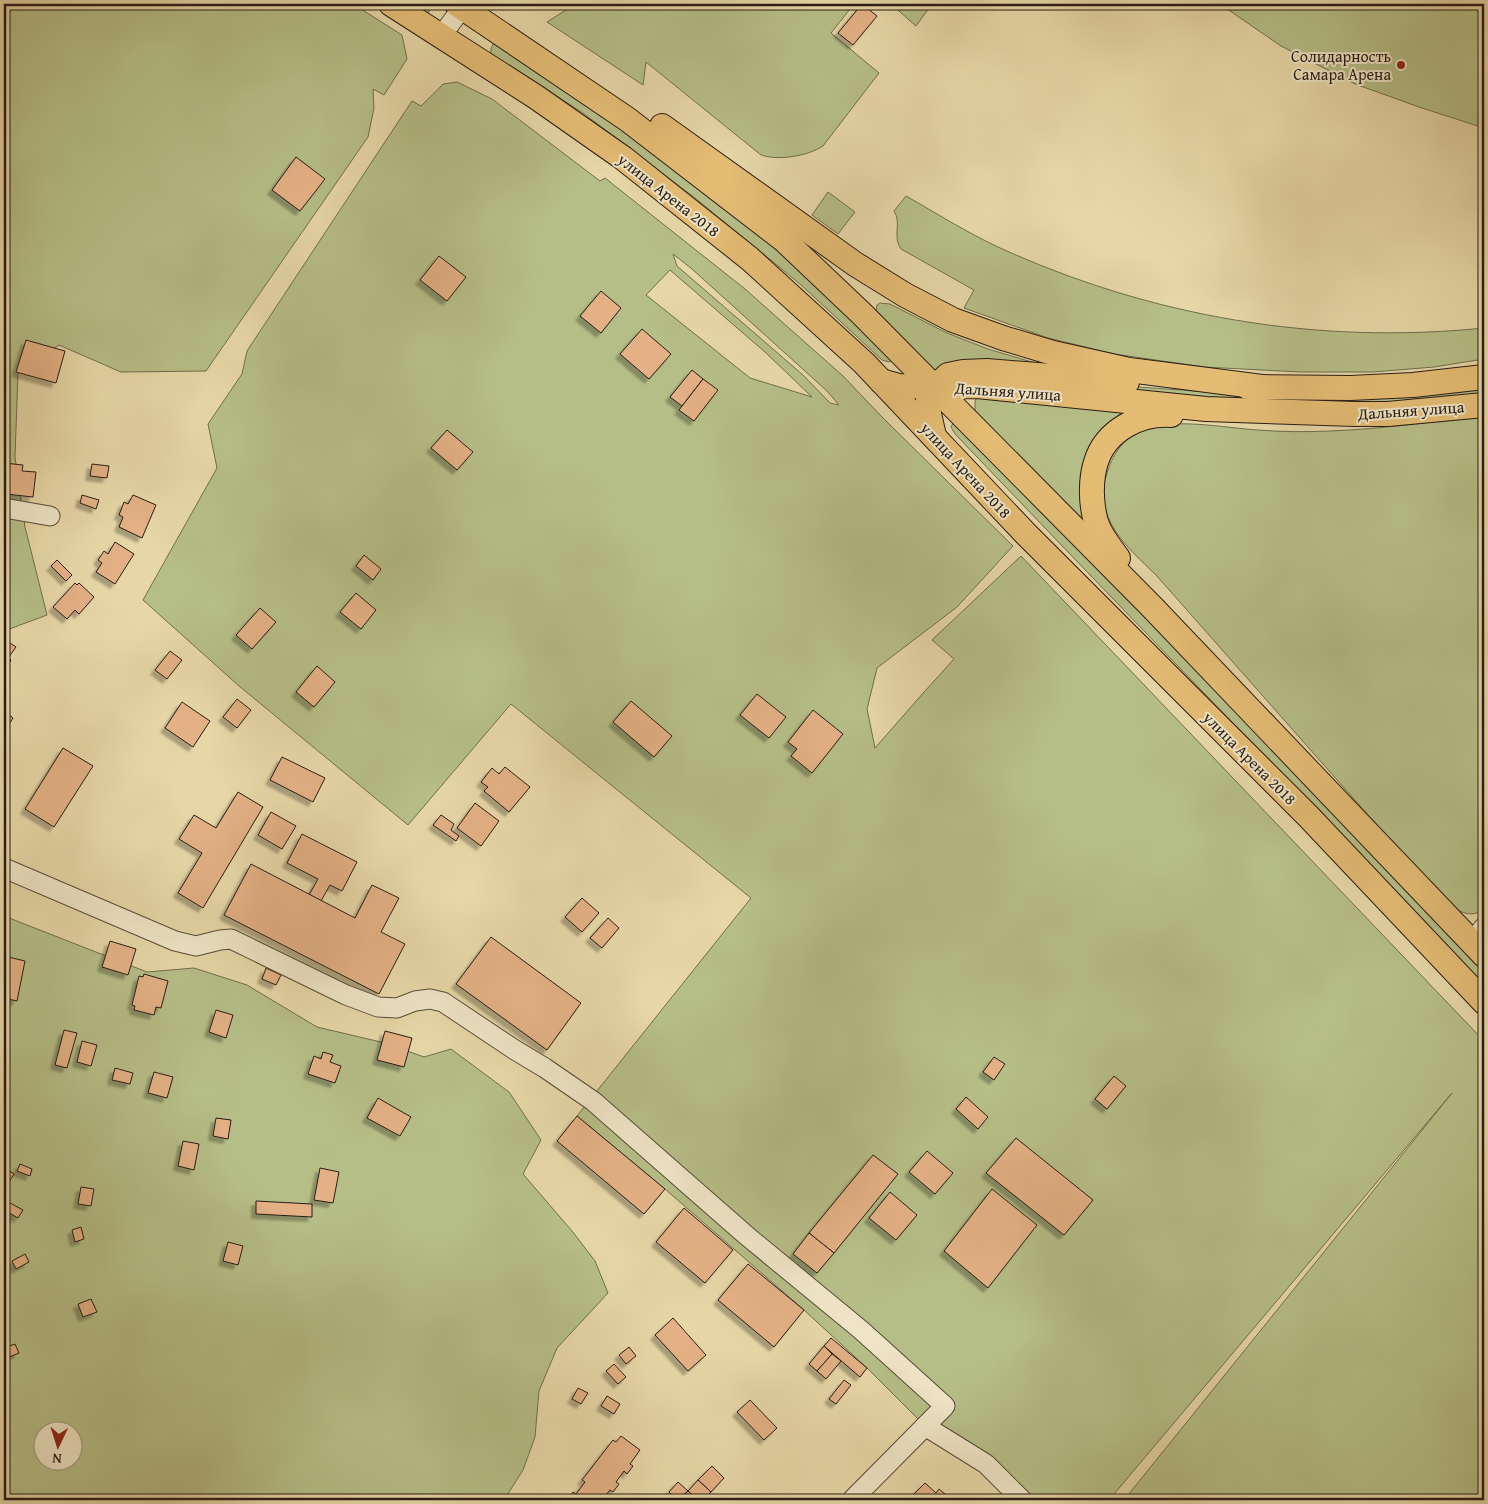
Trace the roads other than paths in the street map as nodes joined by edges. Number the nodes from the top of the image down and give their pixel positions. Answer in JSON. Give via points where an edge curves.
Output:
{"nodes":[{"id":1,"x":390,"y":4,"type":"edge"},
{"id":2,"x":466,"y":5,"type":"edge"},
{"id":3,"x":441,"y":36,"type":"junction"},
{"id":4,"x":1484,"y":377,"type":"edge"},
{"id":5,"x":881,"y":381,"type":"junction"},
{"id":6,"x":935,"y":387,"type":"junction"},
{"id":7,"x":1262,"y":388,"type":"junction"},
{"id":8,"x":1484,"y":405,"type":"edge"},
{"id":9,"x":1355,"y":414,"type":"junction"},
{"id":10,"x":934,"y":436,"type":"junction"},
{"id":11,"x":4,"y":508,"type":"edge"},
{"id":12,"x":50,"y":516,"type":"dead end"},
{"id":13,"x":1152,"y":606,"type":"junction"},
{"id":14,"x":4,"y":868,"type":"edge"},
{"id":15,"x":1480,"y":941,"type":"edge"},
{"id":16,"x":1484,"y":1002,"type":"edge"},
{"id":17,"x":925,"y":1426,"type":"junction"},
{"id":18,"x":852,"y":1500,"type":"edge"},
{"id":19,"x":1022,"y":1500,"type":"edge"}],
"edges":[{"from":1,"to":3,"type":"main road","name":"улица Арена 2018"},
{"from":2,"to":3,"type":"street"},
{"from":2,"to":6,"type":"main road","name":"улица Арена 2018","via":[[627,119],[784,240]]},
{"from":2,"to":7,"type":"main road","via":[[568,61],[855,264],[953,320],[1062,355],[1129,370]]},
{"from":3,"to":5,"type":"main road","name":"улица Арена 2018","via":[[630,163],[750,259]]},
{"from":4,"to":7,"type":"main road","name":"Дальняя улица","via":[[1377,387]]},
{"from":5,"to":6,"type":"main road","via":[[899,386]]},
{"from":5,"to":10,"type":"main road","name":"улица Арена 2018"},
{"from":6,"to":7,"type":"main road","name":"Дальняя улица","via":[[948,375],[987,371]]},
{"from":6,"to":9,"type":"main road","name":"Дальняя улица","via":[[977,386],[1206,409]]},
{"from":6,"to":10,"type":"main road","via":[[928,400]]},
{"from":6,"to":13,"type":"main road","name":"улица Арена 2018"},
{"from":8,"to":9,"type":"main road","name":"Дальняя улица"},
{"from":9,"to":13,"type":"main road","via":[[1298,422],[1158,414],[1136,420],[1119,430],[1103,447],[1096,462],[1092,500],[1097,524],[1107,543]]},
{"from":10,"to":16,"type":"main road","name":"улица Арена 2018","via":[[1026,534],[1308,816]]},
{"from":11,"to":12,"type":"street"},
{"from":13,"to":15,"type":"main road","name":"улица Арена 2018"},
{"from":14,"to":17,"type":"street","via":[[175,941],[196,946],[231,939],[346,995],[378,1007],[397,1008],[430,999],[443,1002],[593,1101],[747,1236],[861,1330],[944,1406]]},
{"from":17,"to":18,"type":"street"},
{"from":17,"to":19,"type":"street","via":[[986,1464]]}]}
